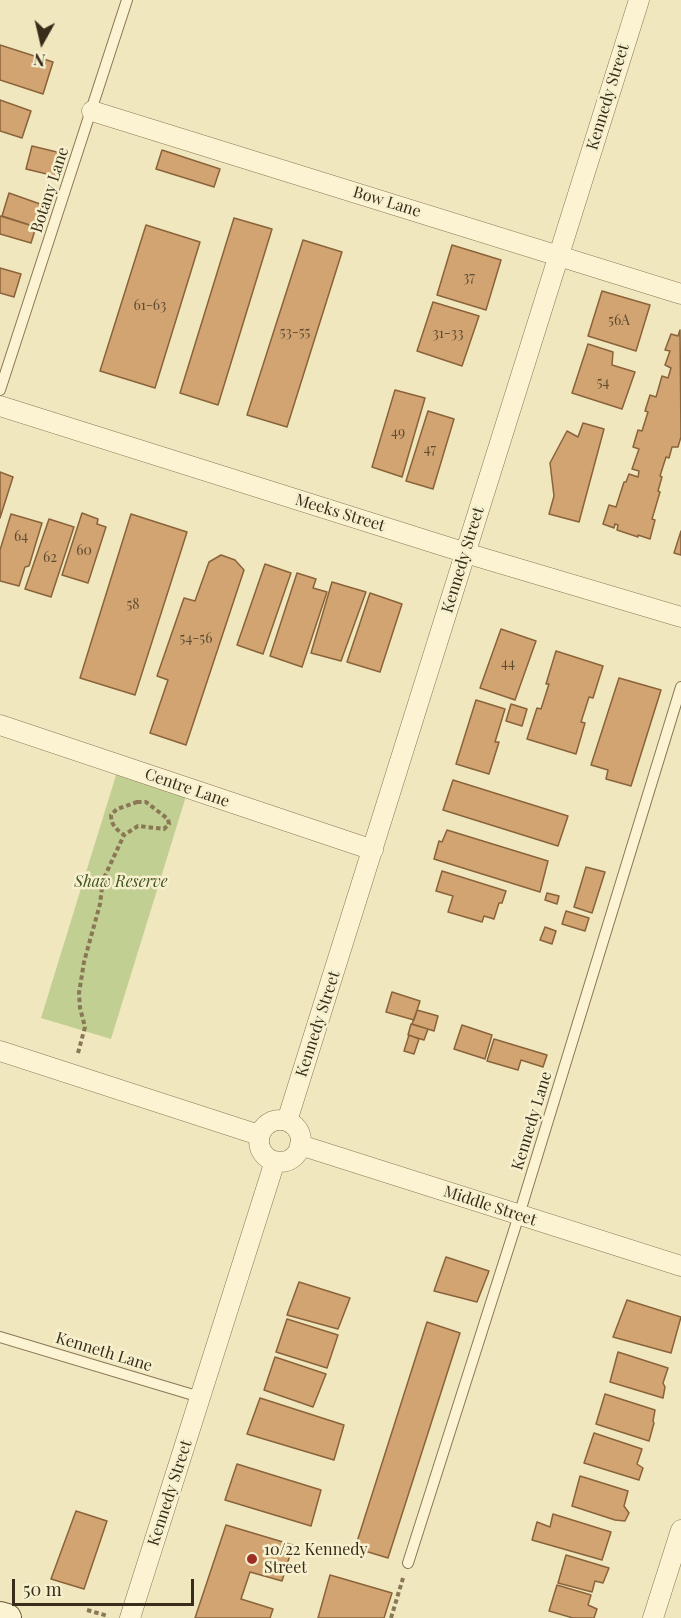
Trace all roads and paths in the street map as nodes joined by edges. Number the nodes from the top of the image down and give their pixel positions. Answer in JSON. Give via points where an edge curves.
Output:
{"nodes":[{"id":1,"x":127,"y":0,"type":"edge"},
{"id":2,"x":639,"y":0,"type":"edge"},
{"id":3,"x":92,"y":111,"type":"junction"},
{"id":4,"x":558,"y":256,"type":"junction"},
{"id":5,"x":681,"y":294,"type":"edge"},
{"id":6,"x":0,"y":390,"type":"edge"},
{"id":7,"x":0,"y":406,"type":"edge"},
{"id":8,"x":465,"y":552,"type":"junction"},
{"id":9,"x":681,"y":617,"type":"edge"},
{"id":10,"x":681,"y":687,"type":"edge"},
{"id":11,"x":0,"y":725,"type":"edge"},
{"id":12,"x":124,"y":835,"type":"junction"},
{"id":13,"x":374,"y":850,"type":"junction"},
{"id":14,"x":0,"y":1051,"type":"edge"},
{"id":15,"x":72,"y":1074,"type":"junction"},
{"id":16,"x":287,"y":1121,"type":"junction"},
{"id":17,"x":260,"y":1135,"type":"junction"},
{"id":18,"x":300,"y":1145,"type":"junction"},
{"id":19,"x":276,"y":1161,"type":"junction"},
{"id":20,"x":519,"y":1215,"type":"junction"},
{"id":21,"x":681,"y":1266,"type":"edge"},
{"id":22,"x":0,"y":1337,"type":"edge"},
{"id":23,"x":200,"y":1397,"type":"junction"},
{"id":24,"x":681,"y":1530,"type":"edge"},
{"id":25,"x":408,"y":1563,"type":"joint"},
{"id":26,"x":87,"y":1610,"type":"dead end"},
{"id":27,"x":0,"y":1616,"type":"edge"},
{"id":28,"x":108,"y":1616,"type":"dead end"},
{"id":29,"x":7,"y":1618,"type":"edge"},
{"id":30,"x":130,"y":1618,"type":"edge"},
{"id":31,"x":391,"y":1618,"type":"edge"},
{"id":32,"x":653,"y":1618,"type":"edge"}],
"edges":[{"from":1,"to":3,"type":"lane","name":"Botany Lane"},
{"from":2,"to":4,"type":"street","name":"Kennedy Street"},
{"from":3,"to":4,"type":"street","name":"Bow Lane"},
{"from":3,"to":6,"type":"lane","name":"Botany Lane"},
{"from":4,"to":5,"type":"street","name":"Bow Lane"},
{"from":4,"to":8,"type":"street","name":"Kennedy Street"},
{"from":7,"to":8,"type":"street","name":"Meeks Street"},
{"from":8,"to":9,"type":"street","name":"Meeks Street"},
{"from":8,"to":13,"type":"street","name":"Kennedy Street"},
{"from":10,"to":20,"type":"lane","name":"Kennedy Lane"},
{"from":11,"to":13,"type":"street","name":"Centre Lane"},
{"from":12,"to":12,"type":"path","via":[[138,826],[164,829],[168,819],[146,802],[128,804],[111,815],[111,822]]},
{"from":12,"to":15,"type":"path","via":[[103,880],[84,962],[79,993],[85,1027]]},
{"from":13,"to":16,"type":"street","name":"Kennedy Street"},
{"from":14,"to":15,"type":"street"},
{"from":15,"to":17,"type":"street"},
{"from":16,"to":17,"type":"street","via":[[269,1122]]},
{"from":16,"to":18,"type":"street","via":[[298,1130]]},
{"from":17,"to":19,"type":"street","via":[[261,1150]]},
{"from":18,"to":19,"type":"street","via":[[292,1158]]},
{"from":18,"to":20,"type":"street","name":"Middle Street"},
{"from":19,"to":23,"type":"street","name":"Kennedy Street"},
{"from":20,"to":21,"type":"street","name":"Middle Street"},
{"from":20,"to":25,"type":"lane","name":"Kennedy Lane"},
{"from":22,"to":23,"type":"lane","name":"Kenneth Lane"},
{"from":23,"to":30,"type":"street","name":"Kennedy Street"},
{"from":24,"to":32,"type":"street"},
{"from":25,"to":31,"type":"path"},
{"from":26,"to":28,"type":"path"},
{"from":27,"to":29,"type":"main road"}]}
